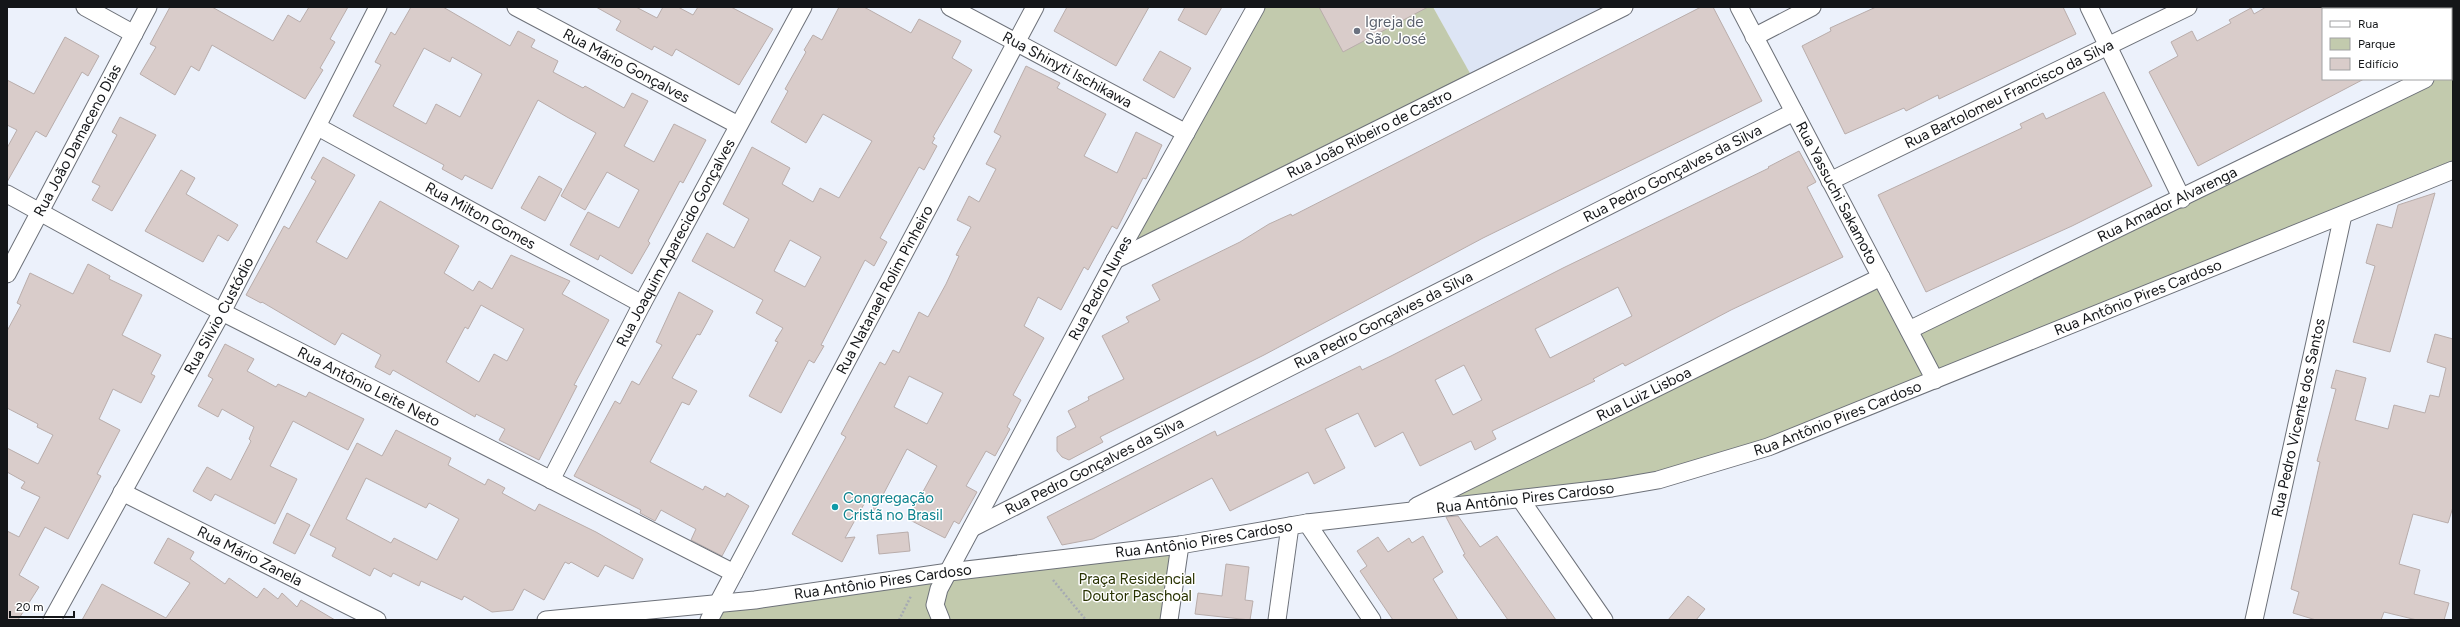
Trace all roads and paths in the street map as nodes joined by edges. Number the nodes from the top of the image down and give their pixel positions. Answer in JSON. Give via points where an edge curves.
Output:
{"nodes":[{"id":1,"x":85,"y":7,"type":"edge"},
{"id":2,"x":148,"y":7,"type":"edge"},
{"id":3,"x":378,"y":7,"type":"edge"},
{"id":4,"x":516,"y":7,"type":"edge"},
{"id":5,"x":803,"y":7,"type":"edge"},
{"id":6,"x":950,"y":7,"type":"edge"},
{"id":7,"x":1035,"y":7,"type":"edge"},
{"id":8,"x":1256,"y":7,"type":"edge"},
{"id":9,"x":1624,"y":7,"type":"edge"},
{"id":10,"x":1739,"y":7,"type":"edge"},
{"id":11,"x":1812,"y":7,"type":"edge"},
{"id":12,"x":2089,"y":7,"type":"edge"},
{"id":13,"x":2188,"y":7,"type":"edge"},
{"id":14,"x":134,"y":34,"type":"junction"},
{"id":15,"x":1754,"y":37,"type":"junction"},
{"id":16,"x":1016,"y":43,"type":"junction"},
{"id":17,"x":2108,"y":45,"type":"junction"},
{"id":18,"x":2422,"y":80,"type":"edge"},
{"id":19,"x":1794,"y":112,"type":"junction"},
{"id":20,"x":738,"y":125,"type":"junction"},
{"id":21,"x":318,"y":127,"type":"junction"},
{"id":22,"x":1186,"y":133,"type":"junction"},
{"id":23,"x":2453,"y":170,"type":"edge"},
{"id":24,"x":1830,"y":180,"type":"junction"},
{"id":25,"x":7,"y":194,"type":"edge"},
{"id":26,"x":2182,"y":199,"type":"junction"},
{"id":27,"x":40,"y":211,"type":"junction"},
{"id":28,"x":2343,"y":215,"type":"junction"},
{"id":29,"x":1115,"y":260,"type":"junction"},
{"id":30,"x":7,"y":274,"type":"edge"},
{"id":31,"x":1881,"y":277,"type":"junction"},
{"id":32,"x":642,"y":304,"type":"junction"},
{"id":33,"x":222,"y":312,"type":"junction"},
{"id":34,"x":1909,"y":330,"type":"junction"},
{"id":35,"x":1935,"y":380,"type":"junction"},
{"id":36,"x":551,"y":480,"type":"junction"},
{"id":37,"x":122,"y":492,"type":"junction"},
{"id":38,"x":1522,"y":500,"type":"junction"},
{"id":39,"x":1406,"y":511,"type":"junction"},
{"id":40,"x":1307,"y":523,"type":"junction"},
{"id":41,"x":1290,"y":526,"type":"junction"},
{"id":42,"x":972,"y":528,"type":"junction"},
{"id":43,"x":1180,"y":545,"type":"junction"},
{"id":44,"x":1038,"y":562,"type":"junction"},
{"id":45,"x":949,"y":572,"type":"junction"},
{"id":46,"x":734,"y":573,"type":"junction"},
{"id":47,"x":718,"y":604,"type":"junction"},
{"id":48,"x":52,"y":620,"type":"edge"},
{"id":49,"x":377,"y":620,"type":"edge"},
{"id":50,"x":546,"y":620,"type":"edge"},
{"id":51,"x":709,"y":620,"type":"edge"},
{"id":52,"x":941,"y":620,"type":"edge"},
{"id":53,"x":1086,"y":620,"type":"edge"},
{"id":54,"x":1169,"y":620,"type":"edge"},
{"id":55,"x":1277,"y":620,"type":"edge"},
{"id":56,"x":1372,"y":620,"type":"edge"},
{"id":57,"x":1604,"y":620,"type":"edge"},
{"id":58,"x":2254,"y":620,"type":"edge"}],
"edges":[{"from":1,"to":14,"type":"street"},
{"from":2,"to":14,"type":"street","name":"Rua João Damaceno Dias"},
{"from":3,"to":21,"type":"street","name":"Rua Silvio Custódio"},
{"from":4,"to":20,"type":"street","name":"Rua Mário Gonçalves"},
{"from":5,"to":20,"type":"street","name":"Rua Joaquim Aparecido Gonçalves"},
{"from":6,"to":16,"type":"street","name":"Rua Shinyti Ischikawa"},
{"from":7,"to":16,"type":"street","name":"Rua Natanael Rolim Pinheiro"},
{"from":8,"to":22,"type":"street","name":"Rua Pedro Nunes"},
{"from":9,"to":29,"type":"street","name":"Rua João Ribeiro de Castro"},
{"from":10,"to":15,"type":"street","name":"Rua Yassuchi Sakamoto"},
{"from":11,"to":15,"type":"street"},
{"from":12,"to":17,"type":"street"},
{"from":13,"to":17,"type":"street","name":"Rua Bartolomeu Francisco da Silva"},
{"from":14,"to":27,"type":"street","name":"Rua João Damaceno Dias"},
{"from":15,"to":19,"type":"street","name":"Rua Yassuchi Sakamoto"},
{"from":16,"to":22,"type":"street","name":"Rua Shinyti Ischikawa"},
{"from":16,"to":46,"type":"street","name":"Rua Natanael Rolim Pinheiro"},
{"from":17,"to":24,"type":"street","name":"Rua Bartolomeu Francisco da Silva"},
{"from":17,"to":26,"type":"street"},
{"from":18,"to":26,"type":"street","name":"Rua Amador Alvarenga"},
{"from":19,"to":24,"type":"street","name":"Rua Yassuchi Sakamoto"},
{"from":19,"to":42,"type":"street","name":"Rua Pedro Gonçalves da Silva"},
{"from":20,"to":32,"type":"street","name":"Rua Joaquim Aparecido Gonçalves"},
{"from":21,"to":32,"type":"street","name":"Rua Milton Gomes"},
{"from":21,"to":33,"type":"street","name":"Rua Silvio Custódio"},
{"from":22,"to":29,"type":"street","name":"Rua Pedro Nunes"},
{"from":23,"to":28,"type":"street","name":"Rua Antônio Pires Cardoso"},
{"from":24,"to":31,"type":"street","name":"Rua Yassuchi Sakamoto"},
{"from":25,"to":27,"type":"street","name":"Rua Antônio Leite Neto"},
{"from":26,"to":34,"type":"street","name":"Rua Amador Alvarenga"},
{"from":27,"to":30,"type":"street","name":"Rua João Damaceno Dias"},
{"from":27,"to":33,"type":"street","name":"Rua Antônio Leite Neto"},
{"from":28,"to":35,"type":"street","name":"Rua Antônio Pires Cardoso"},
{"from":28,"to":58,"type":"street","name":"Rua Pedro Vicente dos Santos"},
{"from":29,"to":42,"type":"street","name":"Rua Pedro Nunes"},
{"from":31,"to":34,"type":"street","name":"Rua Yassuchi Sakamoto"},
{"from":31,"to":39,"type":"street","name":"Rua Luiz Lisboa"},
{"from":32,"to":36,"type":"street","name":"Rua Joaquim Aparecido Gonçalves"},
{"from":33,"to":36,"type":"street","name":"Rua Antônio Leite Neto"},
{"from":33,"to":37,"type":"street","name":"Rua Silvio Custódio"},
{"from":34,"to":35,"type":"street","name":"Rua Yassuchi Sakamoto"},
{"from":35,"to":38,"type":"street","name":"Rua Antônio Pires Cardoso","via":[[1768,447],[1716,464],[1621,487]]},
{"from":36,"to":46,"type":"street","name":"Rua Antônio Leite Neto"},
{"from":37,"to":48,"type":"street","name":"Rua Silvio Custódio"},
{"from":37,"to":49,"type":"street","name":"Rua Mário Zanela"},
{"from":38,"to":39,"type":"street","name":"Rua Antônio Pires Cardoso"},
{"from":38,"to":57,"type":"street"},
{"from":39,"to":40,"type":"street","name":"Rua Antônio Pires Cardoso"},
{"from":40,"to":41,"type":"street","name":"Rua Antônio Pires Cardoso"},
{"from":40,"to":56,"type":"street"},
{"from":41,"to":43,"type":"street","name":"Rua Antônio Pires Cardoso"},
{"from":41,"to":55,"type":"street"},
{"from":42,"to":45,"type":"street","name":"Rua Pedro Nunes"},
{"from":43,"to":44,"type":"street","name":"Rua Antônio Pires Cardoso"},
{"from":43,"to":54,"type":"street"},
{"from":44,"to":45,"type":"street","name":"Rua Antônio Pires Cardoso"},
{"from":44,"to":53,"type":"path"},
{"from":45,"to":47,"type":"street","name":"Rua Antônio Pires Cardoso"},
{"from":45,"to":52,"type":"street","name":"Rua Pedro Nunes","via":[[936,596],[935,604]]},
{"from":46,"to":47,"type":"street","name":"Rua Natanael Rolim Pinheiro"},
{"from":47,"to":50,"type":"street","name":"Rua Antônio Pires Cardoso"},
{"from":47,"to":51,"type":"street","name":"Rua Natanael Rolim Pinheiro"}]}
